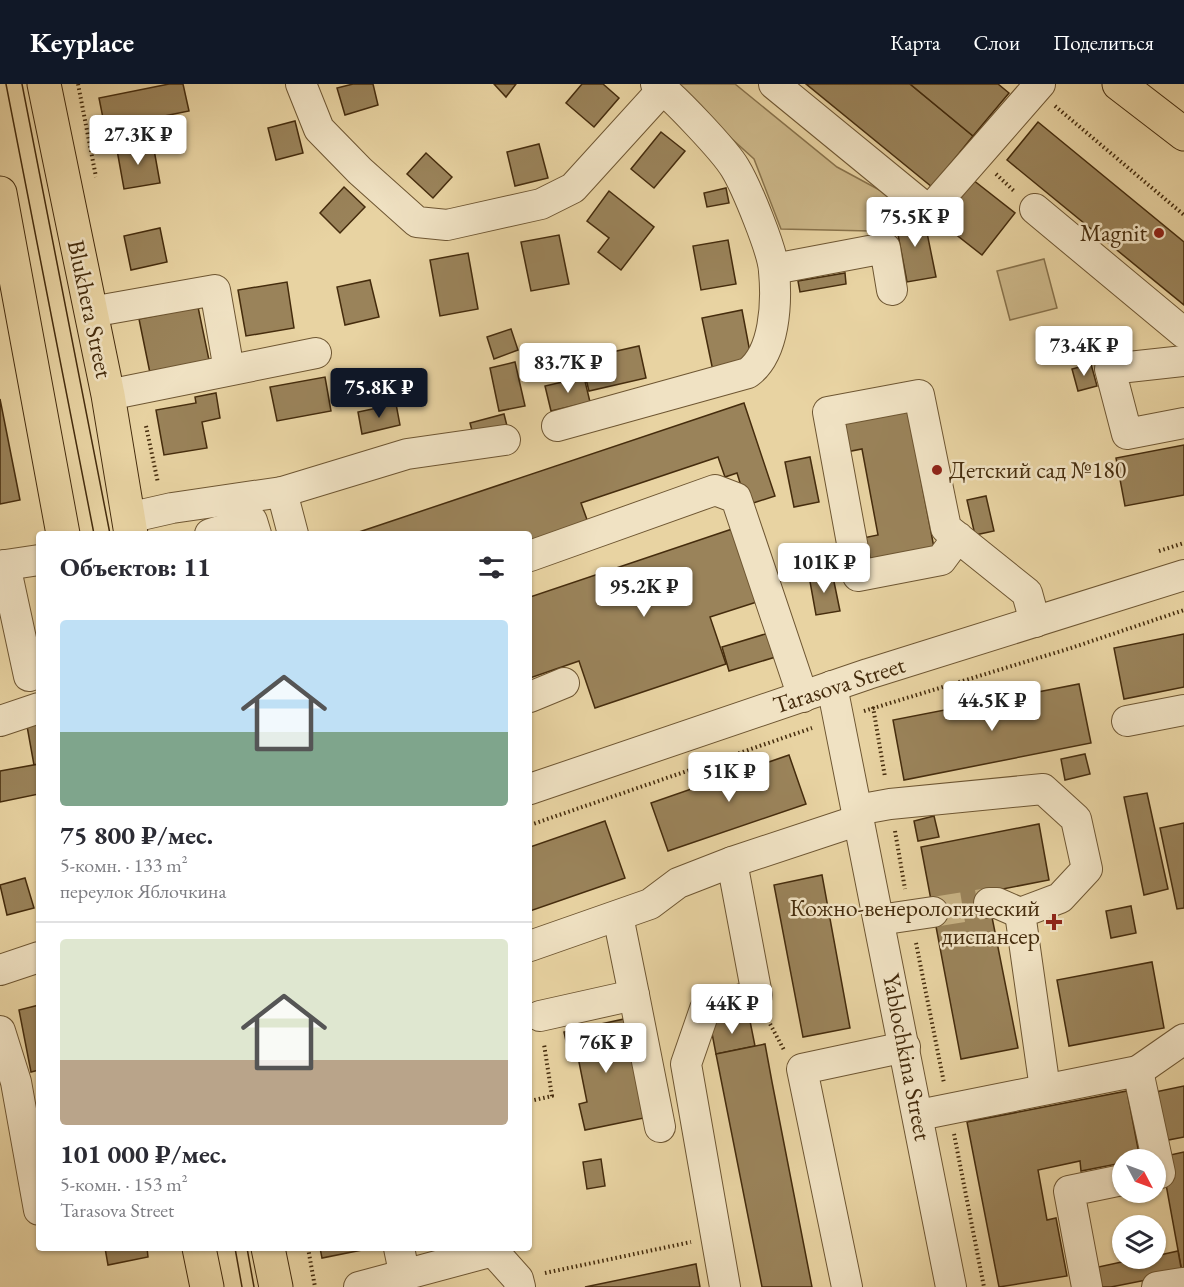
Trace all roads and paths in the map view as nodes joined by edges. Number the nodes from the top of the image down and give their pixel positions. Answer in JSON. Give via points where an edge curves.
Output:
{"nodes":[{"id":1,"x":44,"y":84,"type":"edge"},
{"id":2,"x":301,"y":84,"type":"edge"},
{"id":3,"x":774,"y":84,"type":"edge"},
{"id":4,"x":1119,"y":84,"type":"edge"},
{"id":5,"x":660,"y":87,"type":"edge"},
{"id":6,"x":1038,"y":87,"type":"edge"},
{"id":7,"x":1184,"y":134,"type":"edge"},
{"id":8,"x":978,"y":156,"type":"junction"},
{"id":9,"x":0,"y":193,"type":"edge"},
{"id":10,"x":1026,"y":201,"type":"joint"},
{"id":11,"x":1184,"y":215,"type":"edge"},
{"id":12,"x":774,"y":269,"type":"junction"},
{"id":13,"x":892,"y":290,"type":"dead end"},
{"id":14,"x":91,"y":312,"type":"junction"},
{"id":15,"x":1184,"y":333,"type":"edge"},
{"id":16,"x":316,"y":353,"type":"dead end"},
{"id":17,"x":1184,"y":361,"type":"edge"},
{"id":18,"x":229,"y":370,"type":"junction"},
{"id":19,"x":108,"y":395,"type":"junction"},
{"id":20,"x":1184,"y":423,"type":"edge"},
{"id":21,"x":557,"y":426,"type":"dead end"},
{"id":22,"x":505,"y":440,"type":"dead end"},
{"id":23,"x":282,"y":492,"type":"junction"},
{"id":24,"x":130,"y":526,"type":"edge"},
{"id":25,"x":62,"y":531,"type":"edge"},
{"id":26,"x":220,"y":531,"type":"edge"},
{"id":27,"x":255,"y":531,"type":"edge"},
{"id":28,"x":292,"y":531,"type":"edge"},
{"id":29,"x":958,"y":537,"type":"junction"},
{"id":30,"x":532,"y":555,"type":"edge"},
{"id":31,"x":36,"y":560,"type":"edge"},
{"id":32,"x":3,"y":566,"type":"edge"},
{"id":33,"x":1184,"y":575,"type":"edge"},
{"id":34,"x":1035,"y":622,"type":"junction"},
{"id":35,"x":31,"y":665,"type":"edge"},
{"id":36,"x":868,"y":674,"type":"junction"},
{"id":37,"x":564,"y":683,"type":"dead end"},
{"id":38,"x":832,"y":686,"type":"junction"},
{"id":39,"x":532,"y":696,"type":"edge"},
{"id":40,"x":803,"y":697,"type":"junction"},
{"id":41,"x":36,"y":709,"type":"edge"},
{"id":42,"x":1184,"y":710,"type":"edge"},
{"id":43,"x":0,"y":721,"type":"edge"},
{"id":44,"x":1127,"y":721,"type":"dead end"},
{"id":45,"x":532,"y":788,"type":"edge"},
{"id":46,"x":890,"y":804,"type":"junction"},
{"id":47,"x":858,"y":815,"type":"junction"},
{"id":48,"x":732,"y":862,"type":"junction"},
{"id":49,"x":989,"y":903,"type":"tunnel mouth"},
{"id":50,"x":922,"y":914,"type":"junction"},
{"id":51,"x":1020,"y":914,"type":"junction"},
{"id":52,"x":618,"y":916,"type":"junction"},
{"id":53,"x":879,"y":920,"type":"junction"},
{"id":54,"x":532,"y":945,"type":"edge"},
{"id":55,"x":36,"y":958,"type":"edge"},
{"id":56,"x":0,"y":970,"type":"edge"},
{"id":57,"x":634,"y":995,"type":"junction"},
{"id":58,"x":757,"y":995,"type":"junction"},
{"id":59,"x":540,"y":1016,"type":"joint"},
{"id":60,"x":0,"y":1031,"type":"edge"},
{"id":61,"x":1184,"y":1039,"type":"edge"},
{"id":62,"x":905,"y":1047,"type":"junction"},
{"id":63,"x":802,"y":1069,"type":"junction"},
{"id":64,"x":1138,"y":1071,"type":"junction"},
{"id":65,"x":1045,"y":1089,"type":"junction"},
{"id":66,"x":532,"y":1101,"type":"edge"},
{"id":67,"x":950,"y":1109,"type":"junction"},
{"id":68,"x":919,"y":1115,"type":"junction"},
{"id":69,"x":660,"y":1127,"type":"dead end"},
{"id":70,"x":1155,"y":1149,"type":"edge"},
{"id":71,"x":1112,"y":1182,"type":"edge"},
{"id":72,"x":36,"y":1193,"type":"edge"},
{"id":73,"x":717,"y":1236,"type":"junction"},
{"id":74,"x":200,"y":1251,"type":"edge"},
{"id":75,"x":269,"y":1251,"type":"edge"},
{"id":76,"x":309,"y":1251,"type":"edge"},
{"id":77,"x":402,"y":1262,"type":"edge"},
{"id":78,"x":519,"y":1283,"type":"edge"},
{"id":79,"x":207,"y":1287,"type":"edge"},
{"id":80,"x":276,"y":1287,"type":"edge"},
{"id":81,"x":315,"y":1287,"type":"edge"},
{"id":82,"x":359,"y":1287,"type":"edge"},
{"id":83,"x":725,"y":1287,"type":"edge"},
{"id":84,"x":847,"y":1287,"type":"edge"},
{"id":85,"x":951,"y":1287,"type":"edge"},
{"id":86,"x":984,"y":1287,"type":"edge"},
{"id":87,"x":1087,"y":1287,"type":"edge"}],
"edges":[{"from":1,"to":14,"type":"main road","name":"Blukhera Street"},
{"from":2,"to":5,"type":"street","via":[[319,129],[360,171],[417,222],[447,225],[541,204],[573,188]]},
{"from":3,"to":8,"type":"street","via":[[929,211]]},
{"from":4,"to":7,"type":"main road"},
{"from":5,"to":12,"type":"street","via":[[734,166]]},
{"from":6,"to":8,"type":"street"},
{"from":6,"to":11,"type":"path"},
{"from":8,"to":10,"type":"path"},
{"from":9,"to":25,"type":"main road"},
{"from":10,"to":15,"type":"street"},
{"from":12,"to":13,"type":"street","via":[[885,248]]},
{"from":12,"to":21,"type":"street","via":[[770,339],[759,365],[748,373]]},
{"from":14,"to":18,"type":"street","via":[[215,290]]},
{"from":14,"to":19,"type":"main road","name":"Blukhera Street"},
{"from":16,"to":18,"type":"street"},
{"from":17,"to":20,"type":"street","via":[[1110,369],[1127,434]]},
{"from":18,"to":19,"type":"street"},
{"from":19,"to":24,"type":"main road","name":"Blukhera Street"},
{"from":22,"to":23,"type":"street","via":[[407,454]]},
{"from":23,"to":24,"type":"street","via":[[172,508]]},
{"from":23,"to":28,"type":"street"},
{"from":26,"to":27,"type":"street","via":[[252,521]]},
{"from":29,"to":29,"type":"street","via":[[941,560],[858,576],[828,412],[919,395],[946,528]]},
{"from":29,"to":34,"type":"street","via":[[1028,594]]},
{"from":30,"to":40,"type":"street","via":[[716,490],[736,498]]},
{"from":31,"to":32,"type":"street"},
{"from":32,"to":35,"type":"street"},
{"from":33,"to":34,"type":"street","name":"Tarasova Street"},
{"from":34,"to":36,"type":"street","name":"Tarasova Street"},
{"from":36,"to":38,"type":"street","name":"Tarasova Street"},
{"from":36,"to":46,"type":"path"},
{"from":37,"to":39,"type":"street"},
{"from":38,"to":40,"type":"street","name":"Tarasova Street"},
{"from":38,"to":47,"type":"street","name":"Yablochkina Street"},
{"from":40,"to":45,"type":"street","name":"Tarasova Street"},
{"from":41,"to":43,"type":"street"},
{"from":42,"to":44,"type":"street"},
{"from":46,"to":47,"type":"street"},
{"from":46,"to":50,"type":"path"},
{"from":46,"to":51,"type":"street","via":[[1042,789],[1076,819],[1087,869],[1060,898]]},
{"from":47,"to":48,"type":"street"},
{"from":47,"to":53,"type":"street","name":"Yablochkina Street"},
{"from":48,"to":52,"type":"street","via":[[678,883],[650,904]]},
{"from":48,"to":58,"type":"street"},
{"from":49,"to":51,"type":"street"},
{"from":50,"to":53,"type":"street"},
{"from":50,"to":67,"type":"path"},
{"from":51,"to":65,"type":"street"},
{"from":52,"to":54,"type":"street"},
{"from":52,"to":57,"type":"street"},
{"from":53,"to":62,"type":"street","name":"Yablochkina Street"},
{"from":55,"to":56,"type":"street"},
{"from":57,"to":59,"type":"street"},
{"from":57,"to":69,"type":"street"},
{"from":58,"to":63,"type":"path","via":[[779,1045]]},
{"from":58,"to":73,"type":"street","via":[[705,1009],[686,1064]]},
{"from":59,"to":66,"type":"path","via":[[552,1096]]},
{"from":60,"to":72,"type":"street","via":[[16,1082]]},
{"from":61,"to":64,"type":"street"},
{"from":62,"to":63,"type":"street"},
{"from":62,"to":68,"type":"street","name":"Yablochkina Street"},
{"from":63,"to":84,"type":"street"},
{"from":64,"to":65,"type":"street"},
{"from":64,"to":70,"type":"street"},
{"from":65,"to":67,"type":"street"},
{"from":67,"to":68,"type":"street"},
{"from":67,"to":86,"type":"path"},
{"from":68,"to":85,"type":"street","name":"Yablochkina Street"},
{"from":71,"to":87,"type":"street","via":[[1069,1191]]},
{"from":73,"to":78,"type":"path"},
{"from":73,"to":83,"type":"street"},
{"from":74,"to":79,"type":"main road"},
{"from":75,"to":80,"type":"main road"},
{"from":76,"to":81,"type":"path"},
{"from":77,"to":78,"type":"street","via":[[493,1251]]},
{"from":77,"to":82,"type":"street"}]}
